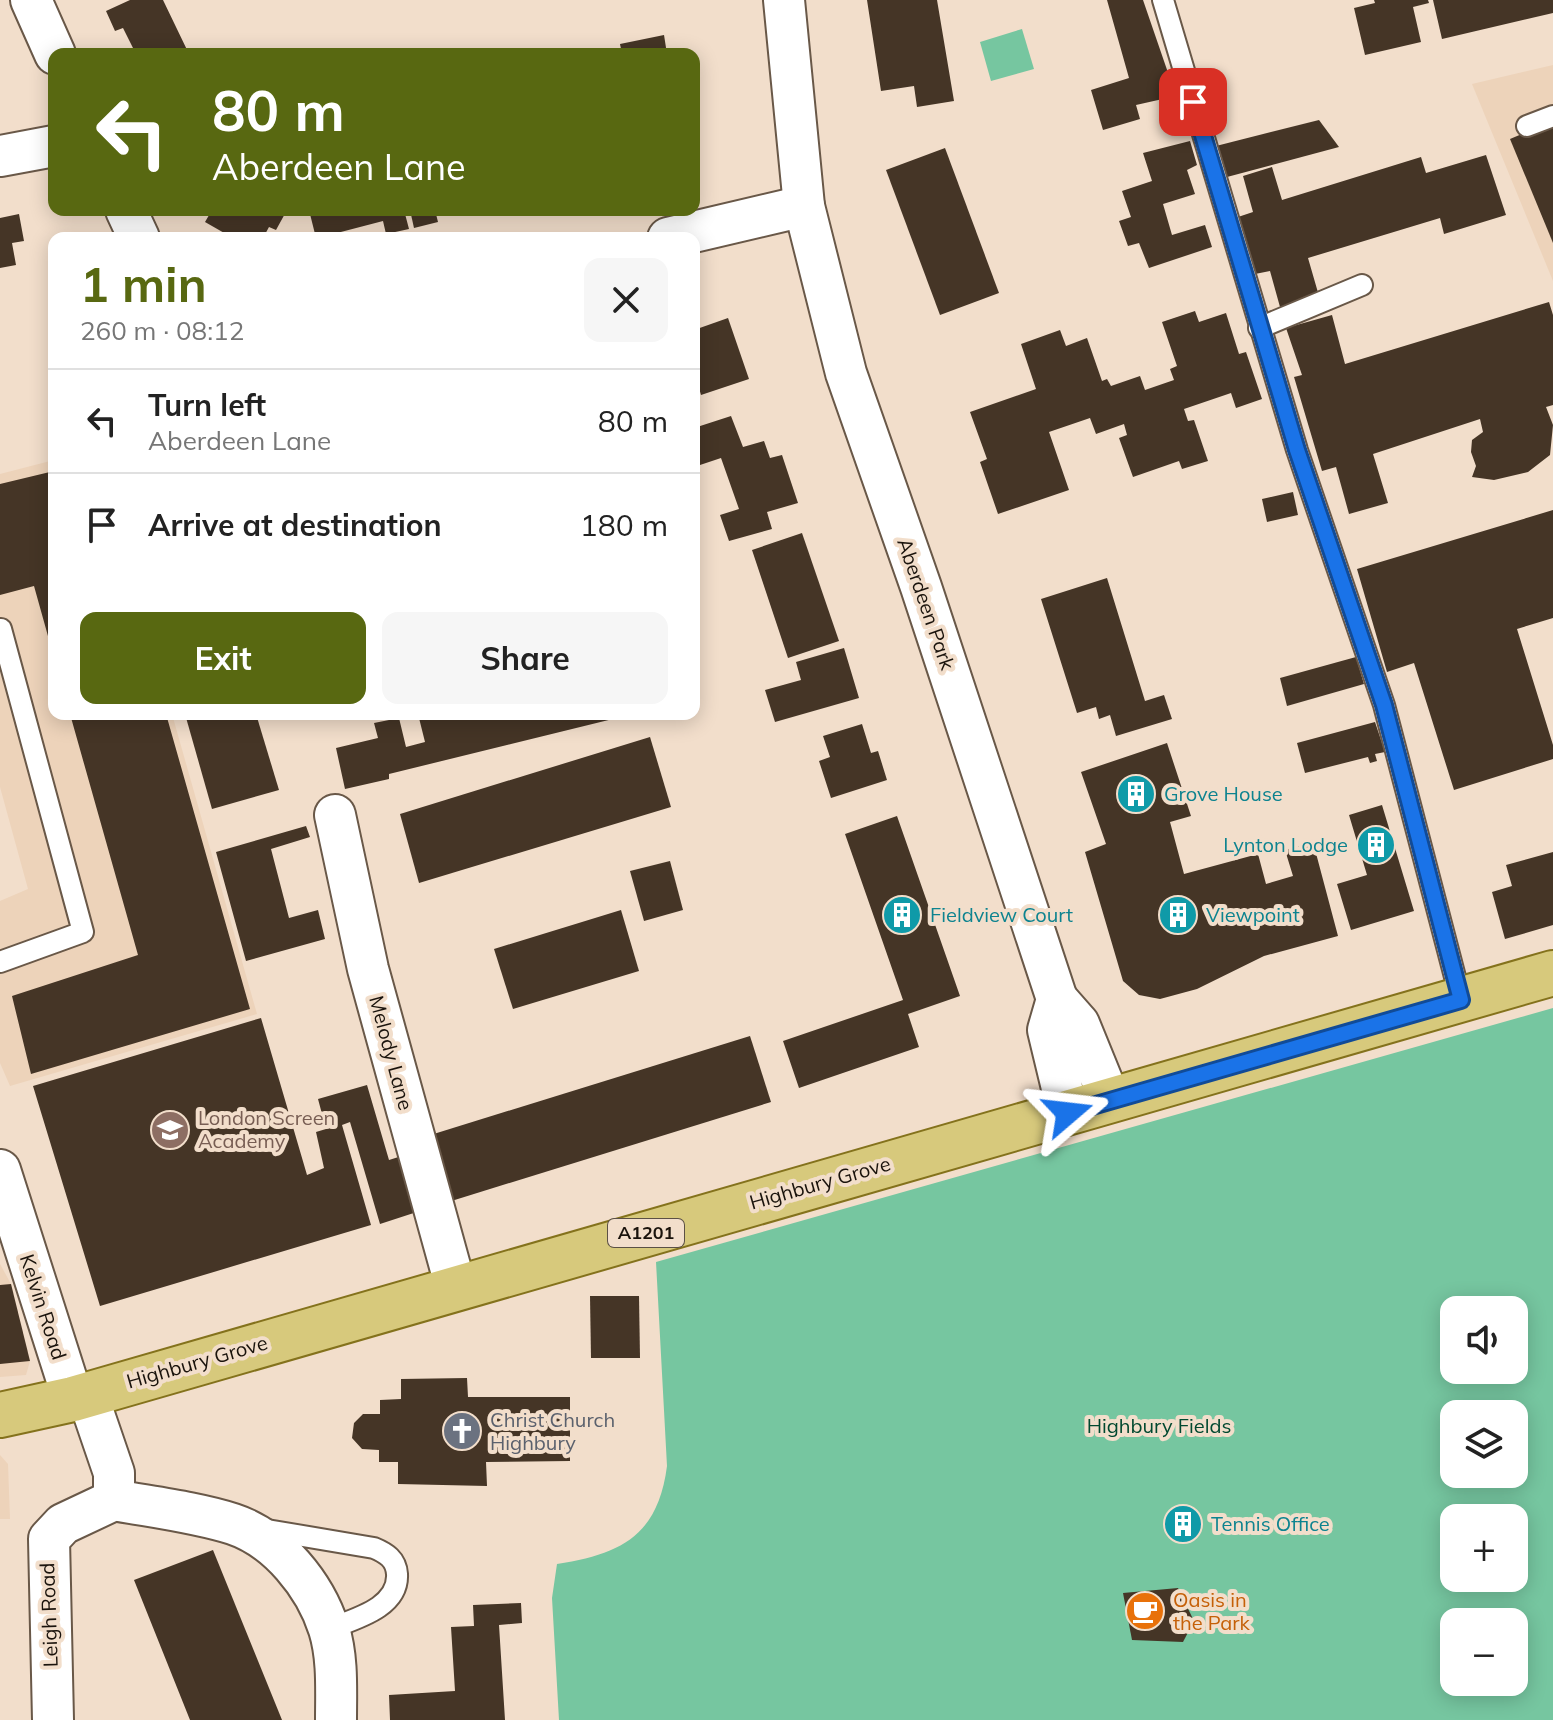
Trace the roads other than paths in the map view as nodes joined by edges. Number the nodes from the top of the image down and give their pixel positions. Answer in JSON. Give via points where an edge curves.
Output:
{"nodes":[{"id":1,"x":31,"y":0,"type":"edge"},
{"id":2,"x":784,"y":0,"type":"edge"},
{"id":3,"x":1163,"y":0,"type":"edge"},
{"id":4,"x":52,"y":48,"type":"edge"},
{"id":5,"x":1553,"y":116,"type":"edge"},
{"id":6,"x":1527,"y":126,"type":"dead end"},
{"id":7,"x":48,"y":147,"type":"edge"},
{"id":8,"x":0,"y":156,"type":"edge"},
{"id":9,"x":804,"y":206,"type":"junction"},
{"id":10,"x":694,"y":232,"type":"edge"},
{"id":11,"x":1362,"y":285,"type":"dead end"},
{"id":12,"x":1259,"y":328,"type":"junction"},
{"id":13,"x":1,"y":629,"type":"edge"},
{"id":14,"x":335,"y":815,"type":"dead end"},
{"id":15,"x":0,"y":962,"type":"edge"},
{"id":16,"x":1553,"y":973,"type":"edge"},
{"id":17,"x":1057,"y":999,"type":"junction"},
{"id":18,"x":1461,"y":1000,"type":"junction"},
{"id":19,"x":1110,"y":1100,"type":"junction"},
{"id":20,"x":1068,"y":1113,"type":"junction"},
{"id":21,"x":0,"y":1170,"type":"edge"},
{"id":22,"x":456,"y":1288,"type":"junction"},
{"id":23,"x":80,"y":1396,"type":"junction"},
{"id":24,"x":0,"y":1415,"type":"edge"},
{"id":25,"x":114,"y":1500,"type":"junction"},
{"id":26,"x":233,"y":1524,"type":"junction"},
{"id":27,"x":329,"y":1629,"type":"junction"},
{"id":28,"x":53,"y":1720,"type":"edge"},
{"id":29,"x":336,"y":1720,"type":"edge"}],
"edges":[{"from":1,"to":4,"type":"street"},
{"from":2,"to":9,"type":"street","name":"Aberdeen Park"},
{"from":3,"to":12,"type":"lane"},
{"from":5,"to":6,"type":"lane"},
{"from":7,"to":8,"type":"street"},
{"from":9,"to":10,"type":"street"},
{"from":9,"to":17,"type":"street","name":"Aberdeen Park","via":[[846,373]]},
{"from":11,"to":12,"type":"lane"},
{"from":12,"to":18,"type":"lane","via":[[1384,705]]},
{"from":13,"to":15,"type":"lane","via":[[83,932]]},
{"from":14,"to":22,"type":"street","name":"Melody Lane","via":[[368,969]]},
{"from":16,"to":18,"type":"main road","name":"Highbury Grove","number":"A1201"},
{"from":17,"to":19,"type":"street","name":"Aberdeen Park","via":[[1079,1024]]},
{"from":17,"to":20,"type":"street","name":"Aberdeen Park","via":[[1048,1030]]},
{"from":18,"to":19,"type":"main road","name":"Highbury Grove","number":"A1201"},
{"from":19,"to":20,"type":"main road","name":"Highbury Grove","number":"A1201"},
{"from":20,"to":22,"type":"main road","name":"Highbury Grove","number":"A1201"},
{"from":21,"to":23,"type":"street","name":"Kelvin Road"},
{"from":22,"to":23,"type":"main road","name":"Highbury Grove","number":"A1201"},
{"from":23,"to":24,"type":"main road","number":"A1201"},
{"from":23,"to":25,"type":"street","name":"Kelvin Road","via":[[114,1473]]},
{"from":25,"to":26,"type":"street"},
{"from":25,"to":28,"type":"street","name":"Leigh Road","via":[[63,1524],[49,1539]]},
{"from":26,"to":27,"type":"street","via":[[265,1539],[289,1562]]},
{"from":26,"to":27,"type":"lane","via":[[388,1553],[397,1576],[393,1592],[383,1604]]},
{"from":27,"to":29,"type":"street"}]}
